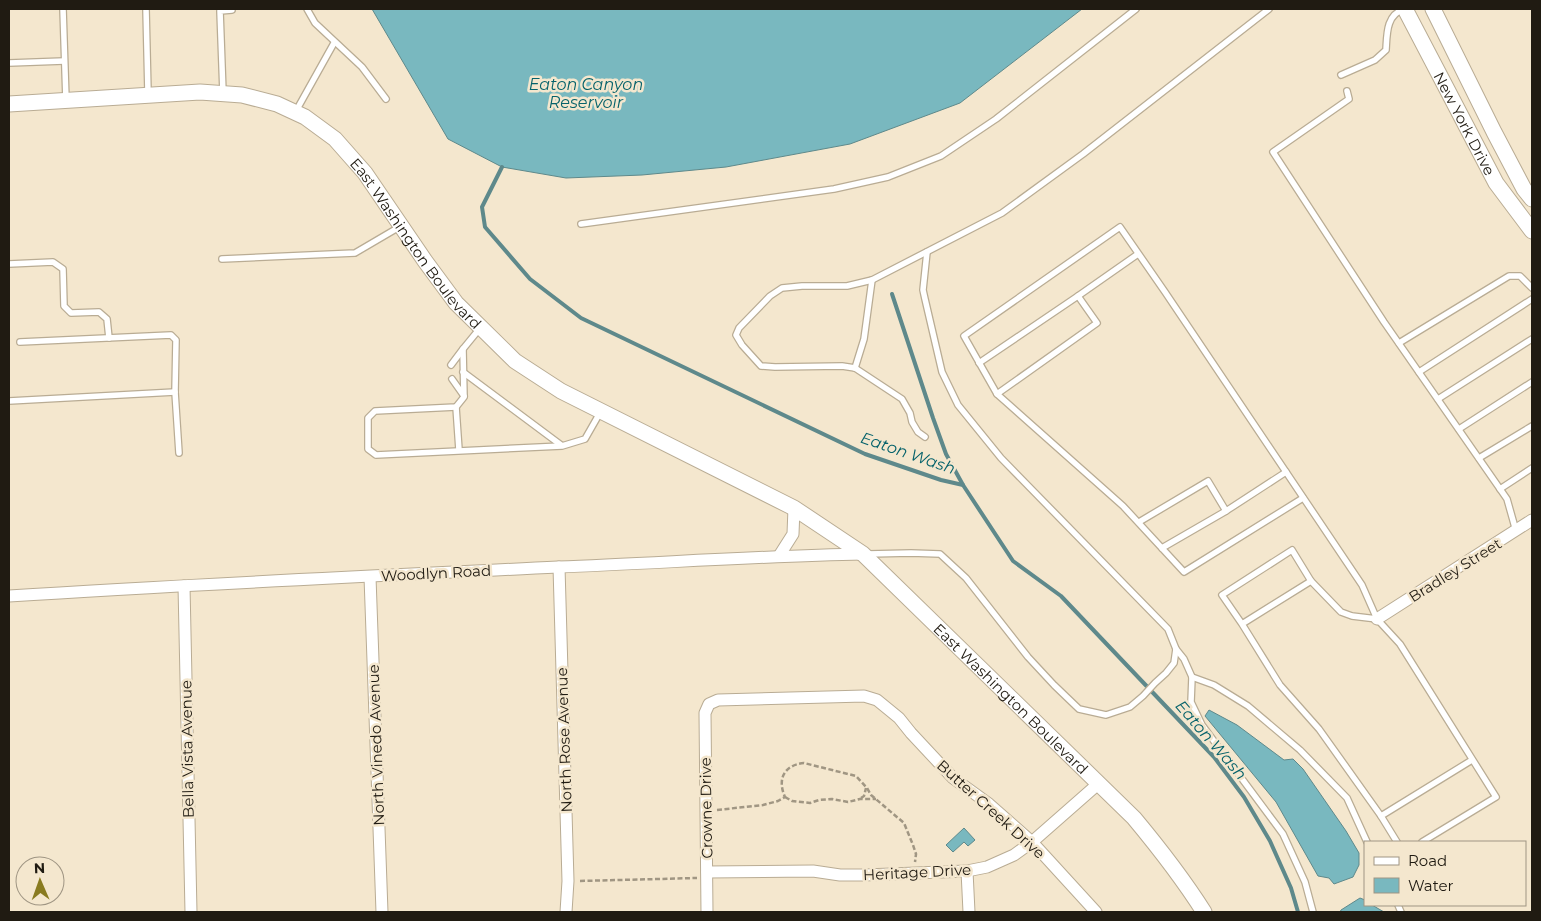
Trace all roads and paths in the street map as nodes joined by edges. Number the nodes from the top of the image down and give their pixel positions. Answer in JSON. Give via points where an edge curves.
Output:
{"nodes":[{"id":1,"x":63,"y":9,"type":"edge"},
{"id":2,"x":146,"y":9,"type":"edge"},
{"id":3,"x":232,"y":9,"type":"edge"},
{"id":4,"x":307,"y":9,"type":"edge"},
{"id":5,"x":1136,"y":9,"type":"edge"},
{"id":6,"x":1269,"y":9,"type":"edge"},
{"id":7,"x":1405,"y":9,"type":"edge"},
{"id":8,"x":1433,"y":9,"type":"edge"},
{"id":9,"x":334,"y":43,"type":"junction"},
{"id":10,"x":64,"y":62,"type":"junction"},
{"id":11,"x":9,"y":63,"type":"edge"},
{"id":12,"x":1341,"y":76,"type":"dead end"},
{"id":13,"x":1347,"y":91,"type":"dead end"},
{"id":14,"x":223,"y":94,"type":"junction"},
{"id":15,"x":148,"y":95,"type":"junction"},
{"id":16,"x":386,"y":99,"type":"dead end"},
{"id":17,"x":66,"y":100,"type":"junction"},
{"id":18,"x":9,"y":104,"type":"edge"},
{"id":19,"x":295,"y":112,"type":"junction"},
{"id":20,"x":1532,"y":199,"type":"edge"},
{"id":21,"x":581,"y":224,"type":"dead end"},
{"id":22,"x":401,"y":226,"type":"junction"},
{"id":23,"x":1532,"y":231,"type":"edge"},
{"id":24,"x":927,"y":252,"type":"junction"},
{"id":25,"x":1138,"y":254,"type":"junction"},
{"id":26,"x":222,"y":259,"type":"dead end"},
{"id":27,"x":9,"y":264,"type":"edge"},
{"id":28,"x":872,"y":280,"type":"junction"},
{"id":29,"x":1532,"y":288,"type":"edge"},
{"id":30,"x":1078,"y":296,"type":"junction"},
{"id":31,"x":1532,"y":299,"type":"edge"},
{"id":32,"x":481,"y":327,"type":"junction"},
{"id":33,"x":109,"y":338,"type":"junction"},
{"id":34,"x":1532,"y":339,"type":"edge"},
{"id":35,"x":20,"y":342,"type":"dead end"},
{"id":36,"x":1399,"y":344,"type":"junction"},
{"id":37,"x":463,"y":349,"type":"junction"},
{"id":38,"x":979,"y":363,"type":"junction"},
{"id":39,"x":451,"y":364,"type":"dead end"},
{"id":40,"x":855,"y":368,"type":"junction"},
{"id":41,"x":463,"y":372,"type":"junction"},
{"id":42,"x":1419,"y":372,"type":"junction"},
{"id":43,"x":452,"y":379,"type":"dead end"},
{"id":44,"x":1532,"y":382,"type":"edge"},
{"id":45,"x":174,"y":392,"type":"junction"},
{"id":46,"x":997,"y":394,"type":"junction"},
{"id":47,"x":464,"y":397,"type":"junction"},
{"id":48,"x":1438,"y":399,"type":"junction"},
{"id":49,"x":9,"y":401,"type":"edge"},
{"id":50,"x":456,"y":407,"type":"junction"},
{"id":51,"x":601,"y":411,"type":"junction"},
{"id":52,"x":1532,"y":426,"type":"edge"},
{"id":53,"x":1458,"y":429,"type":"junction"},
{"id":54,"x":925,"y":437,"type":"dead end"},
{"id":55,"x":562,"y":446,"type":"junction"},
{"id":56,"x":459,"y":450,"type":"junction"},
{"id":57,"x":179,"y":453,"type":"dead end"},
{"id":58,"x":1479,"y":458,"type":"junction"},
{"id":59,"x":1532,"y":468,"type":"edge"},
{"id":60,"x":1286,"y":472,"type":"junction"},
{"id":61,"x":1500,"y":489,"type":"junction"},
{"id":62,"x":1303,"y":498,"type":"junction"},
{"id":63,"x":794,"y":508,"type":"junction"},
{"id":64,"x":1226,"y":511,"type":"junction"},
{"id":65,"x":1532,"y":520,"type":"edge"},
{"id":66,"x":1139,"y":522,"type":"junction"},
{"id":67,"x":1516,"y":531,"type":"junction"},
{"id":68,"x":1162,"y":548,"type":"junction"},
{"id":69,"x":863,"y":554,"type":"junction"},
{"id":70,"x":779,"y":556,"type":"junction"},
{"id":71,"x":559,"y":567,"type":"junction"},
{"id":72,"x":370,"y":577,"type":"junction"},
{"id":73,"x":1311,"y":581,"type":"junction"},
{"id":74,"x":184,"y":586,"type":"junction"},
{"id":75,"x":9,"y":596,"type":"edge"},
{"id":76,"x":1378,"y":619,"type":"junction"},
{"id":77,"x":1242,"y":624,"type":"junction"},
{"id":78,"x":1176,"y":649,"type":"junction"},
{"id":79,"x":1192,"y":678,"type":"junction"},
{"id":80,"x":709,"y":704,"type":"joint"},
{"id":81,"x":1472,"y":760,"type":"junction"},
{"id":82,"x":1098,"y":784,"type":"junction"},
{"id":83,"x":866,"y":786,"type":"junction"},
{"id":84,"x":785,"y":797,"type":"junction"},
{"id":85,"x":860,"y":799,"type":"junction"},
{"id":86,"x":876,"y":799,"type":"junction"},
{"id":87,"x":705,"y":809,"type":"junction"},
{"id":88,"x":1381,"y":816,"type":"junction"},
{"id":89,"x":1367,"y":841,"type":"edge"},
{"id":90,"x":1396,"y":841,"type":"edge"},
{"id":91,"x":1424,"y":841,"type":"edge"},
{"id":92,"x":1032,"y":842,"type":"junction"},
{"id":93,"x":967,"y":871,"type":"junction"},
{"id":94,"x":915,"y":873,"type":"junction"},
{"id":95,"x":707,"y":875,"type":"junction"},
{"id":96,"x":568,"y":881,"type":"junction"},
{"id":97,"x":191,"y":912,"type":"edge"},
{"id":98,"x":382,"y":912,"type":"edge"},
{"id":99,"x":566,"y":912,"type":"edge"},
{"id":100,"x":707,"y":912,"type":"edge"},
{"id":101,"x":968,"y":912,"type":"edge"},
{"id":102,"x":1096,"y":912,"type":"edge"},
{"id":103,"x":1204,"y":912,"type":"edge"},
{"id":104,"x":1313,"y":912,"type":"edge"}],
"edges":[{"from":1,"to":10,"type":"lane"},
{"from":2,"to":15,"type":"lane"},
{"from":3,"to":14,"type":"lane","via":[[220,11]]},
{"from":4,"to":9,"type":"lane"},
{"from":5,"to":21,"type":"lane","via":[[988,125],[940,156],[888,177],[834,189]]},
{"from":6,"to":24,"type":"lane","via":[[1002,213]]},
{"from":7,"to":12,"type":"lane","via":[[1397,11],[1388,25],[1386,50],[1375,60]]},
{"from":7,"to":23,"type":"main road","name":"New York Drive","via":[[1496,184]]},
{"from":8,"to":20,"type":"main road","name":"New York Drive","via":[[1494,132]]},
{"from":9,"to":16,"type":"lane","via":[[362,67]]},
{"from":9,"to":19,"type":"lane"},
{"from":10,"to":11,"type":"lane"},
{"from":10,"to":17,"type":"lane"},
{"from":13,"to":36,"type":"lane","via":[[1349,99],[1273,152]]},
{"from":14,"to":15,"type":"main road","name":"East Washington Boulevard"},
{"from":14,"to":19,"type":"main road","name":"East Washington Boulevard","via":[[242,95]]},
{"from":15,"to":17,"type":"main road","name":"East Washington Boulevard"},
{"from":17,"to":18,"type":"main road","name":"East Washington Boulevard"},
{"from":19,"to":22,"type":"main road","name":"East Washington Boulevard","via":[[335,139],[365,173]]},
{"from":22,"to":26,"type":"lane","via":[[355,253]]},
{"from":22,"to":32,"type":"main road","name":"East Washington Boulevard","via":[[456,303]]},
{"from":24,"to":28,"type":"lane"},
{"from":24,"to":78,"type":"lane","via":[[923,290],[942,372],[958,405],[1001,458],[1168,629]]},
{"from":25,"to":30,"type":"lane"},
{"from":25,"to":38,"type":"lane","via":[[1120,227],[1112,232],[964,336]]},
{"from":25,"to":60,"type":"lane"},
{"from":27,"to":33,"type":"lane","via":[[53,262],[63,269],[64,306],[71,313],[99,312],[107,319]]},
{"from":28,"to":40,"type":"lane","via":[[864,339]]},
{"from":28,"to":40,"type":"lane","via":[[847,286],[782,288],[770,296],[736,335],[761,366]]},
{"from":29,"to":36,"type":"lane","via":[[1520,276],[1509,276]]},
{"from":30,"to":38,"type":"lane"},
{"from":30,"to":46,"type":"lane","via":[[1097,323]]},
{"from":31,"to":42,"type":"lane"},
{"from":32,"to":37,"type":"lane"},
{"from":32,"to":51,"type":"main road","name":"East Washington Boulevard","via":[[515,361],[561,391]]},
{"from":33,"to":35,"type":"lane"},
{"from":33,"to":45,"type":"lane","via":[[171,335],[176,340]]},
{"from":34,"to":48,"type":"lane"},
{"from":36,"to":42,"type":"lane"},
{"from":37,"to":39,"type":"lane"},
{"from":37,"to":41,"type":"lane"},
{"from":38,"to":46,"type":"lane"},
{"from":40,"to":54,"type":"lane","via":[[902,399],[918,432]]},
{"from":41,"to":47,"type":"lane"},
{"from":41,"to":55,"type":"lane"},
{"from":42,"to":48,"type":"lane"},
{"from":43,"to":47,"type":"lane"},
{"from":44,"to":53,"type":"lane"},
{"from":45,"to":49,"type":"lane"},
{"from":45,"to":57,"type":"lane"},
{"from":46,"to":66,"type":"lane"},
{"from":47,"to":50,"type":"lane"},
{"from":48,"to":53,"type":"lane"},
{"from":50,"to":56,"type":"lane"},
{"from":50,"to":56,"type":"lane","via":[[375,412],[368,418],[368,449],[376,455]]},
{"from":51,"to":55,"type":"lane","via":[[585,439]]},
{"from":51,"to":63,"type":"main road","name":"East Washington Boulevard"},
{"from":52,"to":58,"type":"lane"},
{"from":53,"to":58,"type":"lane"},
{"from":55,"to":56,"type":"lane"},
{"from":58,"to":61,"type":"lane"},
{"from":59,"to":61,"type":"lane"},
{"from":60,"to":62,"type":"lane"},
{"from":60,"to":64,"type":"lane"},
{"from":61,"to":67,"type":"lane","via":[[1507,499]]},
{"from":62,"to":68,"type":"lane","via":[[1184,572]]},
{"from":62,"to":76,"type":"lane","via":[[1362,585]]},
{"from":63,"to":69,"type":"main road","name":"East Washington Boulevard"},
{"from":63,"to":70,"type":"street","via":[[792,534]]},
{"from":64,"to":66,"type":"lane","via":[[1208,481]]},
{"from":64,"to":68,"type":"lane"},
{"from":65,"to":67,"type":"street","name":"Bradley Street"},
{"from":66,"to":68,"type":"lane"},
{"from":67,"to":76,"type":"street","name":"Bradley Street"},
{"from":69,"to":70,"type":"street","name":"Woodlyn Road"},
{"from":69,"to":78,"type":"lane","via":[[940,554],[966,578],[1028,657],[1079,709],[1106,715],[1130,707],[1174,663]]},
{"from":69,"to":82,"type":"main road","name":"East Washington Boulevard"},
{"from":70,"to":71,"type":"street","name":"Woodlyn Road"},
{"from":71,"to":72,"type":"street","name":"Woodlyn Road"},
{"from":71,"to":96,"type":"street","name":"North Rose Avenue"},
{"from":72,"to":74,"type":"street","name":"Woodlyn Road"},
{"from":72,"to":98,"type":"street","name":"North Vinedo Avenue"},
{"from":73,"to":76,"type":"lane","via":[[1341,612]]},
{"from":73,"to":77,"type":"lane"},
{"from":73,"to":77,"type":"lane","via":[[1292,550],[1222,595]]},
{"from":74,"to":75,"type":"street","name":"Woodlyn Road"},
{"from":74,"to":97,"type":"street","name":"Bella Vista Avenue"},
{"from":76,"to":81,"type":"lane","via":[[1400,644]]},
{"from":77,"to":88,"type":"lane","via":[[1280,685],[1319,730]]},
{"from":78,"to":79,"type":"lane"},
{"from":79,"to":89,"type":"lane","via":[[1214,686],[1248,706],[1300,750],[1347,798]]},
{"from":79,"to":104,"type":"lane","via":[[1190,702],[1202,726],[1283,834],[1306,882]]},
{"from":80,"to":87,"type":"street","name":"Crowne Drive","via":[[704,713]]},
{"from":80,"to":92,"type":"street","name":"Butter Creek Drive","via":[[718,700],[864,696],[877,700],[899,718],[953,778]]},
{"from":81,"to":88,"type":"lane"},
{"from":81,"to":91,"type":"lane","via":[[1496,797]]},
{"from":82,"to":92,"type":"street","name":"Heritage Drive"},
{"from":82,"to":103,"type":"main road","name":"East Washington Boulevard","via":[[1134,818],[1185,882]]},
{"from":83,"to":84,"type":"path","via":[[856,776],[804,763],[791,766],[781,778]]},
{"from":83,"to":85,"type":"path"},
{"from":83,"to":86,"type":"path"},
{"from":84,"to":85,"type":"path","via":[[810,803],[825,799],[848,802]]},
{"from":84,"to":87,"type":"path","via":[[763,805]]},
{"from":85,"to":86,"type":"path"},
{"from":86,"to":94,"type":"path","via":[[904,822],[916,854]]},
{"from":87,"to":95,"type":"street","name":"Crowne Drive"},
{"from":88,"to":90,"type":"lane"},
{"from":92,"to":93,"type":"street","name":"Heritage Drive","via":[[1014,855],[987,867]]},
{"from":92,"to":102,"type":"street","name":"Butter Creek Drive"},
{"from":93,"to":94,"type":"street","name":"Heritage Drive"},
{"from":93,"to":101,"type":"street"},
{"from":94,"to":95,"type":"street","name":"Heritage Drive","via":[[865,875],[799,871]]},
{"from":95,"to":96,"type":"path"},
{"from":95,"to":100,"type":"street","name":"Crowne Drive"},
{"from":96,"to":99,"type":"street","name":"North Rose Avenue"}]}
